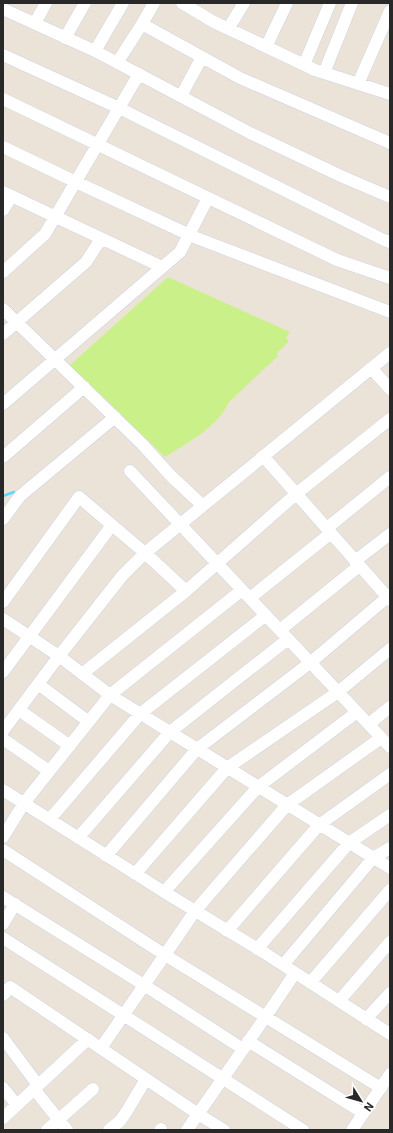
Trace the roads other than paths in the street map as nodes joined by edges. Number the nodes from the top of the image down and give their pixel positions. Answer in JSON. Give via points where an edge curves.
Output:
{"nodes":[{"id":1,"x":5,"y":3,"type":"edge"},
{"id":2,"x":46,"y":3,"type":"edge"},
{"id":3,"x":85,"y":3,"type":"edge"},
{"id":4,"x":123,"y":3,"type":"edge"},
{"id":5,"x":154,"y":3,"type":"edge"},
{"id":6,"x":182,"y":3,"type":"edge"},
{"id":7,"x":244,"y":3,"type":"edge"},
{"id":8,"x":287,"y":3,"type":"edge"},
{"id":9,"x":330,"y":3,"type":"edge"},
{"id":10,"x":352,"y":3,"type":"edge"},
{"id":11,"x":198,"y":7,"type":"edge"},
{"id":12,"x":3,"y":8,"type":"edge"},
{"id":13,"x":390,"y":12,"type":"edge"},
{"id":14,"x":35,"y":24,"type":"junction"},
{"id":15,"x":142,"y":24,"type":"junction"},
{"id":16,"x":228,"y":29,"type":"junction"},
{"id":17,"x":66,"y":38,"type":"junction"},
{"id":18,"x":266,"y":47,"type":"junction"},
{"id":19,"x":95,"y":51,"type":"junction"},
{"id":20,"x":3,"y":55,"type":"edge"},
{"id":21,"x":202,"y":57,"type":"junction"},
{"id":22,"x":117,"y":63,"type":"junction"},
{"id":23,"x":304,"y":65,"type":"junction"},
{"id":24,"x":324,"y":73,"type":"junction"},
{"id":25,"x":139,"y":74,"type":"junction"},
{"id":26,"x":358,"y":84,"type":"junction"},
{"id":27,"x":390,"y":94,"type":"edge"},
{"id":28,"x":181,"y":96,"type":"junction"},
{"id":29,"x":3,"y":99,"type":"edge"},
{"id":30,"x":119,"y":108,"type":"junction"},
{"id":31,"x":390,"y":143,"type":"edge"},
{"id":32,"x":98,"y":145,"type":"junction"},
{"id":33,"x":3,"y":147,"type":"edge"},
{"id":34,"x":76,"y":182,"type":"junction"},
{"id":35,"x":7,"y":194,"type":"edge"},
{"id":36,"x":390,"y":197,"type":"edge"},
{"id":37,"x":208,"y":198,"type":"junction"},
{"id":38,"x":3,"y":210,"type":"edge"},
{"id":39,"x":56,"y":218,"type":"junction"},
{"id":40,"x":189,"y":235,"type":"junction"},
{"id":41,"x":102,"y":239,"type":"junction"},
{"id":42,"x":390,"y":242,"type":"edge"},
{"id":43,"x":162,"y":268,"type":"junction"},
{"id":44,"x":3,"y":272,"type":"edge"},
{"id":45,"x":390,"y":278,"type":"edge"},
{"id":46,"x":3,"y":309,"type":"edge"},
{"id":47,"x":390,"y":312,"type":"edge"},
{"id":48,"x":16,"y":322,"type":"junction"},
{"id":49,"x":3,"y":334,"type":"edge"},
{"id":50,"x":390,"y":353,"type":"edge"},
{"id":51,"x":55,"y":359,"type":"junction"},
{"id":52,"x":371,"y":368,"type":"junction"},
{"id":53,"x":84,"y":387,"type":"junction"},
{"id":54,"x":390,"y":390,"type":"edge"},
{"id":55,"x":3,"y":404,"type":"edge"},
{"id":56,"x":115,"y":418,"type":"junction"},
{"id":57,"x":390,"y":419,"type":"edge"},
{"id":58,"x":263,"y":456,"type":"junction"},
{"id":59,"x":3,"y":457,"type":"edge"},
{"id":60,"x":130,"y":471,"type":"dead end"},
{"id":61,"x":390,"y":477,"type":"edge"},
{"id":62,"x":296,"y":494,"type":"junction"},
{"id":63,"x":202,"y":506,"type":"junction"},
{"id":64,"x":3,"y":520,"type":"edge"},
{"id":65,"x":180,"y":524,"type":"junction"},
{"id":66,"x":112,"y":525,"type":"junction"},
{"id":67,"x":329,"y":531,"type":"junction"},
{"id":68,"x":390,"y":534,"type":"edge"},
{"id":69,"x":145,"y":553,"type":"junction"},
{"id":70,"x":357,"y":563,"type":"junction"},
{"id":71,"x":218,"y":564,"type":"junction"},
{"id":72,"x":186,"y":591,"type":"junction"},
{"id":73,"x":246,"y":594,"type":"junction"},
{"id":74,"x":389,"y":598,"type":"edge"},
{"id":75,"x":3,"y":602,"type":"edge"},
{"id":76,"x":266,"y":615,"type":"junction"},
{"id":77,"x":3,"y":619,"type":"edge"},
{"id":78,"x":284,"y":634,"type":"junction"},
{"id":79,"x":29,"y":636,"type":"junction"},
{"id":80,"x":390,"y":649,"type":"edge"},
{"id":81,"x":59,"y":656,"type":"junction"},
{"id":82,"x":311,"y":662,"type":"junction"},
{"id":83,"x":3,"y":672,"type":"edge"},
{"id":84,"x":82,"y":674,"type":"junction"},
{"id":85,"x":38,"y":684,"type":"junction"},
{"id":86,"x":338,"y":692,"type":"junction"},
{"id":87,"x":110,"y":695,"type":"junction"},
{"id":88,"x":390,"y":707,"type":"edge"},
{"id":89,"x":19,"y":710,"type":"junction"},
{"id":90,"x":357,"y":712,"type":"junction"},
{"id":91,"x":140,"y":714,"type":"junction"},
{"id":92,"x":89,"y":722,"type":"junction"},
{"id":93,"x":368,"y":724,"type":"junction"},
{"id":94,"x":3,"y":731,"type":"edge"},
{"id":95,"x":170,"y":732,"type":"junction"},
{"id":96,"x":381,"y":738,"type":"junction"},
{"id":97,"x":3,"y":739,"type":"edge"},
{"id":98,"x":70,"y":746,"type":"junction"},
{"id":99,"x":390,"y":747,"type":"edge"},
{"id":100,"x":197,"y":749,"type":"junction"},
{"id":101,"x":227,"y":768,"type":"junction"},
{"id":102,"x":49,"y":772,"type":"junction"},
{"id":103,"x":390,"y":774,"type":"edge"},
{"id":104,"x":258,"y":787,"type":"junction"},
{"id":105,"x":3,"y":790,"type":"edge"},
{"id":106,"x":24,"y":803,"type":"junction"},
{"id":107,"x":287,"y":805,"type":"junction"},
{"id":108,"x":390,"y":815,"type":"edge"},
{"id":109,"x":50,"y":819,"type":"junction"},
{"id":110,"x":319,"y":825,"type":"junction"},
{"id":111,"x":3,"y":838,"type":"edge"},
{"id":112,"x":78,"y":838,"type":"junction"},
{"id":113,"x":349,"y":843,"type":"junction"},
{"id":114,"x":390,"y":848,"type":"edge"},
{"id":115,"x":3,"y":850,"type":"edge"},
{"id":116,"x":106,"y":856,"type":"junction"},
{"id":117,"x":373,"y":858,"type":"junction"},
{"id":118,"x":390,"y":868,"type":"edge"},
{"id":119,"x":135,"y":874,"type":"junction"},
{"id":120,"x":390,"y":890,"type":"edge"},
{"id":121,"x":164,"y":892,"type":"junction"},
{"id":122,"x":3,"y":897,"type":"edge"},
{"id":123,"x":15,"y":904,"type":"junction"},
{"id":124,"x":195,"y":911,"type":"junction"},
{"id":125,"x":3,"y":924,"type":"edge"},
{"id":126,"x":228,"y":931,"type":"junction"},
{"id":127,"x":3,"y":938,"type":"edge"},
{"id":128,"x":390,"y":942,"type":"edge"},
{"id":129,"x":257,"y":948,"type":"junction"},
{"id":130,"x":165,"y":955,"type":"junction"},
{"id":131,"x":283,"y":965,"type":"junction"},
{"id":132,"x":295,"y":973,"type":"junction"},
{"id":133,"x":310,"y":982,"type":"junction"},
{"id":134,"x":144,"y":985,"type":"junction"},
{"id":135,"x":390,"y":993,"type":"edge"},
{"id":136,"x":3,"y":995,"type":"edge"},
{"id":137,"x":339,"y":1001,"type":"junction"},
{"id":138,"x":123,"y":1016,"type":"junction"},
{"id":139,"x":266,"y":1017,"type":"junction"},
{"id":140,"x":366,"y":1019,"type":"junction"},
{"id":141,"x":390,"y":1034,"type":"edge"},
{"id":142,"x":3,"y":1038,"type":"edge"},
{"id":143,"x":88,"y":1039,"type":"junction"},
{"id":144,"x":245,"y":1045,"type":"junction"},
{"id":145,"x":101,"y":1048,"type":"junction"},
{"id":146,"x":390,"y":1074,"type":"edge"},
{"id":147,"x":146,"y":1079,"type":"junction"},
{"id":148,"x":222,"y":1079,"type":"junction"},
{"id":149,"x":36,"y":1087,"type":"junction"},
{"id":150,"x":3,"y":1088,"type":"edge"},
{"id":151,"x":381,"y":1088,"type":"junction"},
{"id":152,"x":93,"y":1089,"type":"dead end"},
{"id":153,"x":17,"y":1105,"type":"junction"},
{"id":154,"x":363,"y":1113,"type":"junction"},
{"id":155,"x":198,"y":1114,"type":"junction"},
{"id":156,"x":3,"y":1118,"type":"edge"},
{"id":157,"x":59,"y":1119,"type":"junction"},
{"id":158,"x":47,"y":1130,"type":"edge"},
{"id":159,"x":67,"y":1130,"type":"edge"},
{"id":160,"x":109,"y":1130,"type":"edge"},
{"id":161,"x":187,"y":1130,"type":"edge"},
{"id":162,"x":224,"y":1130,"type":"edge"},
{"id":163,"x":303,"y":1130,"type":"edge"},
{"id":164,"x":352,"y":1130,"type":"edge"}],
"edges":[{"from":1,"to":12,"type":"street"},
{"from":2,"to":14,"type":"street"},
{"from":3,"to":17,"type":"street"},
{"from":4,"to":19,"type":"street"},
{"from":5,"to":15,"type":"street"},
{"from":6,"to":11,"type":"street"},
{"from":7,"to":16,"type":"street"},
{"from":8,"to":18,"type":"street"},
{"from":9,"to":23,"type":"street"},
{"from":10,"to":24,"type":"street"},
{"from":11,"to":16,"type":"street","via":[[214,22]]},
{"from":12,"to":14,"type":"street"},
{"from":13,"to":26,"type":"street"},
{"from":14,"to":17,"type":"street"},
{"from":15,"to":21,"type":"street"},
{"from":15,"to":22,"type":"street"},
{"from":16,"to":18,"type":"street"},
{"from":17,"to":19,"type":"street"},
{"from":18,"to":23,"type":"street"},
{"from":19,"to":22,"type":"street"},
{"from":20,"to":30,"type":"street"},
{"from":21,"to":28,"type":"street"},
{"from":21,"to":31,"type":"street","via":[[240,78]]},
{"from":22,"to":25,"type":"street"},
{"from":23,"to":24,"type":"street"},
{"from":24,"to":26,"type":"street"},
{"from":25,"to":28,"type":"street"},
{"from":25,"to":30,"type":"street"},
{"from":26,"to":27,"type":"street"},
{"from":28,"to":36,"type":"street","via":[[250,133]]},
{"from":29,"to":32,"type":"street"},
{"from":30,"to":32,"type":"street"},
{"from":30,"to":42,"type":"street"},
{"from":32,"to":34,"type":"street"},
{"from":32,"to":37,"type":"street"},
{"from":33,"to":34,"type":"street"},
{"from":34,"to":39,"type":"street"},
{"from":34,"to":40,"type":"street"},
{"from":35,"to":38,"type":"street"},
{"from":35,"to":39,"type":"street"},
{"from":37,"to":40,"type":"street"},
{"from":37,"to":45,"type":"street","via":[[337,260]]},
{"from":39,"to":41,"type":"street"},
{"from":39,"to":44,"type":"street","via":[[45,234]]},
{"from":40,"to":43,"type":"street","via":[[180,252]]},
{"from":40,"to":47,"type":"street"},
{"from":41,"to":43,"type":"street"},
{"from":41,"to":48,"type":"street","via":[[86,262]]},
{"from":43,"to":51,"type":"street"},
{"from":46,"to":48,"type":"street"},
{"from":48,"to":49,"type":"street"},
{"from":48,"to":51,"type":"street"},
{"from":50,"to":52,"type":"street"},
{"from":51,"to":53,"type":"street"},
{"from":51,"to":55,"type":"street"},
{"from":52,"to":54,"type":"street"},
{"from":52,"to":58,"type":"street"},
{"from":53,"to":56,"type":"street"},
{"from":53,"to":59,"type":"street"},
{"from":56,"to":63,"type":"street"},
{"from":56,"to":64,"type":"street","via":[[20,496]]},
{"from":57,"to":62,"type":"street"},
{"from":58,"to":62,"type":"street"},
{"from":58,"to":63,"type":"street"},
{"from":60,"to":65,"type":"street"},
{"from":61,"to":67,"type":"street"},
{"from":62,"to":67,"type":"street"},
{"from":62,"to":71,"type":"street"},
{"from":63,"to":65,"type":"street"},
{"from":65,"to":69,"type":"street"},
{"from":65,"to":71,"type":"street"},
{"from":66,"to":69,"type":"street"},
{"from":66,"to":75,"type":"street","via":[[79,497]]},
{"from":66,"to":79,"type":"street"},
{"from":67,"to":70,"type":"street"},
{"from":67,"to":73,"type":"street"},
{"from":68,"to":70,"type":"street"},
{"from":69,"to":72,"type":"street"},
{"from":69,"to":81,"type":"street","via":[[122,576]]},
{"from":70,"to":74,"type":"street"},
{"from":70,"to":78,"type":"street"},
{"from":71,"to":72,"type":"street"},
{"from":71,"to":73,"type":"street"},
{"from":72,"to":84,"type":"street"},
{"from":73,"to":76,"type":"street"},
{"from":73,"to":87,"type":"street"},
{"from":74,"to":82,"type":"street"},
{"from":76,"to":78,"type":"street"},
{"from":76,"to":91,"type":"street"},
{"from":77,"to":79,"type":"street"},
{"from":78,"to":82,"type":"street"},
{"from":78,"to":95,"type":"street"},
{"from":79,"to":81,"type":"street"},
{"from":79,"to":83,"type":"street"},
{"from":80,"to":86,"type":"street"},
{"from":81,"to":84,"type":"street"},
{"from":81,"to":85,"type":"street"},
{"from":82,"to":86,"type":"street"},
{"from":82,"to":100,"type":"street"},
{"from":84,"to":87,"type":"street"},
{"from":85,"to":89,"type":"street"},
{"from":85,"to":92,"type":"street"},
{"from":86,"to":90,"type":"street"},
{"from":86,"to":101,"type":"street"},
{"from":87,"to":91,"type":"street"},
{"from":87,"to":92,"type":"street"},
{"from":88,"to":93,"type":"street"},
{"from":89,"to":94,"type":"street"},
{"from":89,"to":98,"type":"street"},
{"from":90,"to":93,"type":"street"},
{"from":90,"to":104,"type":"street"},
{"from":91,"to":95,"type":"street"},
{"from":91,"to":109,"type":"street"},
{"from":92,"to":98,"type":"street"},
{"from":93,"to":96,"type":"street"},
{"from":95,"to":100,"type":"street"},
{"from":95,"to":112,"type":"street"},
{"from":96,"to":99,"type":"street"},
{"from":96,"to":107,"type":"street"},
{"from":97,"to":102,"type":"street"},
{"from":98,"to":102,"type":"street"},
{"from":100,"to":101,"type":"street"},
{"from":100,"to":116,"type":"street"},
{"from":101,"to":104,"type":"street"},
{"from":101,"to":119,"type":"street"},
{"from":102,"to":106,"type":"street"},
{"from":103,"to":110,"type":"street"},
{"from":104,"to":107,"type":"street"},
{"from":104,"to":121,"type":"street"},
{"from":105,"to":106,"type":"street"},
{"from":106,"to":109,"type":"street"},
{"from":106,"to":111,"type":"street"},
{"from":107,"to":110,"type":"street"},
{"from":107,"to":124,"type":"street"},
{"from":108,"to":113,"type":"street"},
{"from":109,"to":112,"type":"street"},
{"from":110,"to":113,"type":"street"},
{"from":110,"to":126,"type":"street"},
{"from":112,"to":116,"type":"street"},
{"from":113,"to":117,"type":"street"},
{"from":113,"to":129,"type":"street"},
{"from":114,"to":117,"type":"street"},
{"from":115,"to":130,"type":"street"},
{"from":116,"to":119,"type":"street"},
{"from":117,"to":118,"type":"street"},
{"from":117,"to":131,"type":"street"},
{"from":119,"to":121,"type":"street"},
{"from":120,"to":133,"type":"street"},
{"from":121,"to":124,"type":"street"},
{"from":122,"to":123,"type":"street"},
{"from":123,"to":125,"type":"street"},
{"from":123,"to":134,"type":"street"},
{"from":124,"to":126,"type":"street"},
{"from":124,"to":130,"type":"street"},
{"from":126,"to":129,"type":"street"},
{"from":127,"to":138,"type":"street"},
{"from":128,"to":137,"type":"street"},
{"from":129,"to":131,"type":"street"},
{"from":130,"to":134,"type":"street"},
{"from":130,"to":139,"type":"street"},
{"from":131,"to":132,"type":"street"},
{"from":132,"to":133,"type":"street"},
{"from":132,"to":139,"type":"street"},
{"from":133,"to":137,"type":"street"},
{"from":134,"to":138,"type":"street"},
{"from":134,"to":144,"type":"street"},
{"from":135,"to":140,"type":"street"},
{"from":136,"to":143,"type":"street","via":[[10,987]]},
{"from":137,"to":140,"type":"street"},
{"from":138,"to":145,"type":"street"},
{"from":138,"to":148,"type":"street"},
{"from":139,"to":144,"type":"street"},
{"from":139,"to":151,"type":"street"},
{"from":140,"to":141,"type":"street"},
{"from":142,"to":149,"type":"street"},
{"from":143,"to":145,"type":"street"},
{"from":143,"to":149,"type":"street"},
{"from":144,"to":148,"type":"street"},
{"from":144,"to":154,"type":"street"},
{"from":145,"to":147,"type":"street"},
{"from":146,"to":151,"type":"street"},
{"from":147,"to":155,"type":"street"},
{"from":147,"to":160,"type":"street","via":[[120,1121]]},
{"from":148,"to":155,"type":"street"},
{"from":148,"to":163,"type":"street"},
{"from":149,"to":153,"type":"street"},
{"from":149,"to":157,"type":"street"},
{"from":150,"to":153,"type":"street"},
{"from":151,"to":154,"type":"street"},
{"from":152,"to":157,"type":"street"},
{"from":153,"to":156,"type":"street"},
{"from":154,"to":164,"type":"street"},
{"from":155,"to":161,"type":"street"},
{"from":155,"to":162,"type":"street"},
{"from":157,"to":158,"type":"street"},
{"from":157,"to":159,"type":"street"}]}
